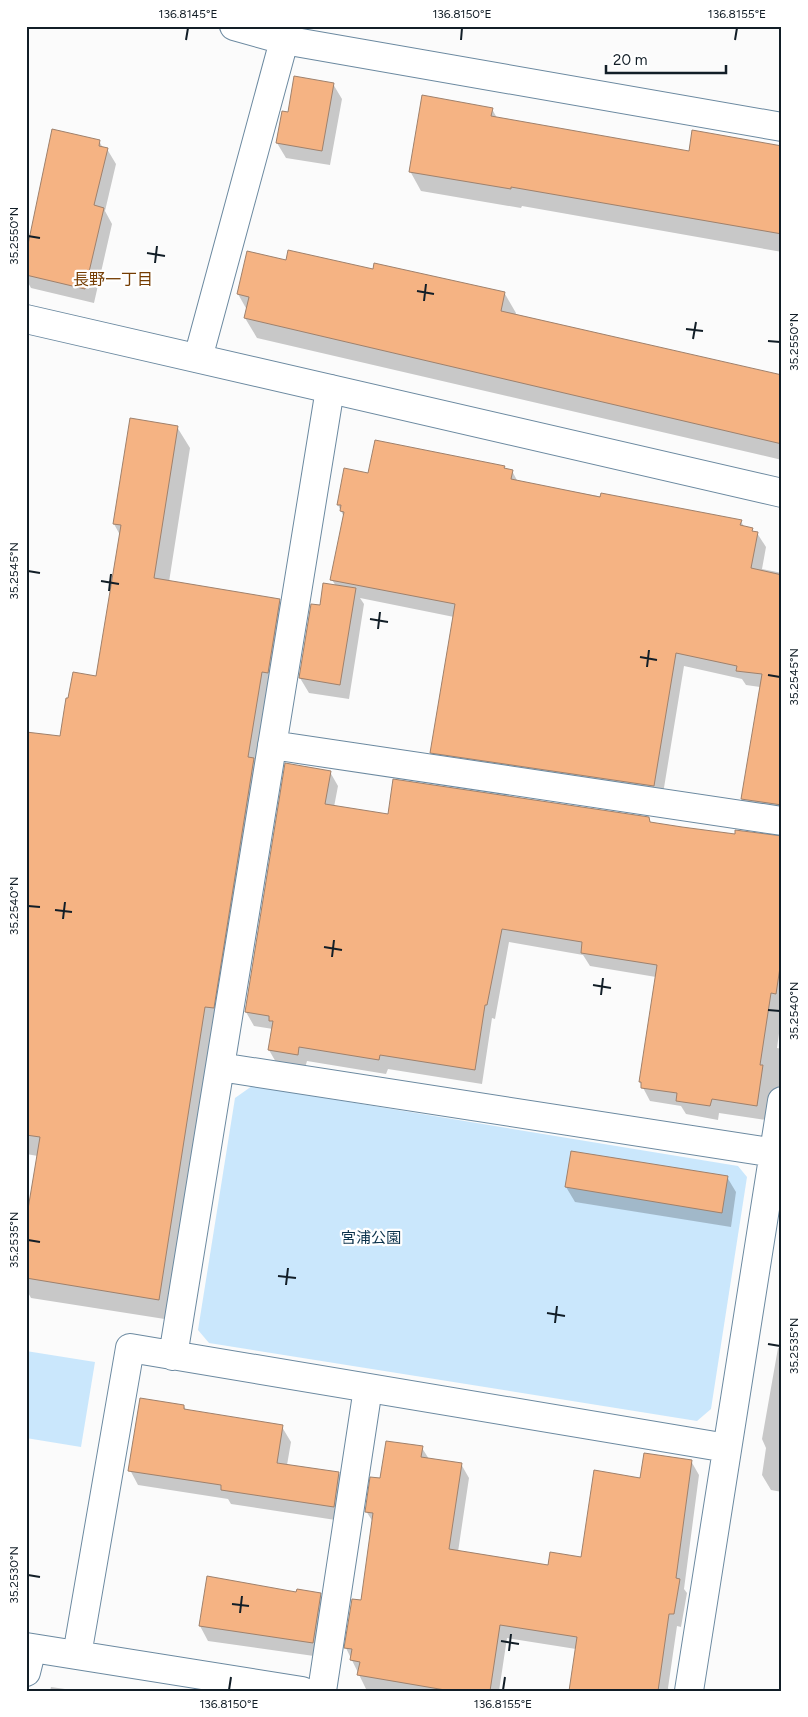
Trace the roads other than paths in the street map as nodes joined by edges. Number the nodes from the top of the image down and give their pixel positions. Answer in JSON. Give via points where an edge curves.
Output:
{"nodes":[{"id":1,"x":234,"y":26,"type":"edge"},
{"id":2,"x":286,"y":33,"type":"edge"},
{"id":3,"x":782,"y":127,"type":"edge"},
{"id":4,"x":26,"y":319,"type":"edge"},
{"id":5,"x":198,"y":358,"type":"junction"},
{"id":6,"x":330,"y":389,"type":"junction"},
{"id":7,"x":782,"y":493,"type":"edge"},
{"id":8,"x":272,"y":745,"type":"junction"},
{"id":9,"x":782,"y":821,"type":"edge"},
{"id":10,"x":220,"y":1066,"type":"junction"},
{"id":11,"x":782,"y":1101,"type":"edge"},
{"id":12,"x":778,"y":1153,"type":"edge"},
{"id":13,"x":173,"y":1356,"type":"junction"},
{"id":14,"x":368,"y":1388,"type":"junction"},
{"id":15,"x":727,"y":1448,"type":"junction"},
{"id":16,"x":77,"y":1655,"type":"junction"},
{"id":17,"x":28,"y":1656,"type":"edge"},
{"id":18,"x":302,"y":1691,"type":"edge"},
{"id":19,"x":322,"y":1691,"type":"edge"},
{"id":20,"x":689,"y":1691,"type":"edge"}],
"edges":[{"from":1,"to":2,"type":"street"},
{"from":2,"to":3,"type":"street"},
{"from":2,"to":5,"type":"street"},
{"from":4,"to":5,"type":"street"},
{"from":5,"to":6,"type":"street"},
{"from":6,"to":7,"type":"street"},
{"from":6,"to":8,"type":"street"},
{"from":8,"to":9,"type":"street"},
{"from":8,"to":10,"type":"street"},
{"from":10,"to":12,"type":"street"},
{"from":10,"to":13,"type":"street"},
{"from":11,"to":12,"type":"street"},
{"from":12,"to":15,"type":"street"},
{"from":13,"to":14,"type":"street"},
{"from":13,"to":16,"type":"street","via":[[130,1348]]},
{"from":14,"to":15,"type":"street"},
{"from":14,"to":19,"type":"street"},
{"from":15,"to":20,"type":"street"},
{"from":16,"to":17,"type":"street"},
{"from":16,"to":18,"type":"street"}]}
